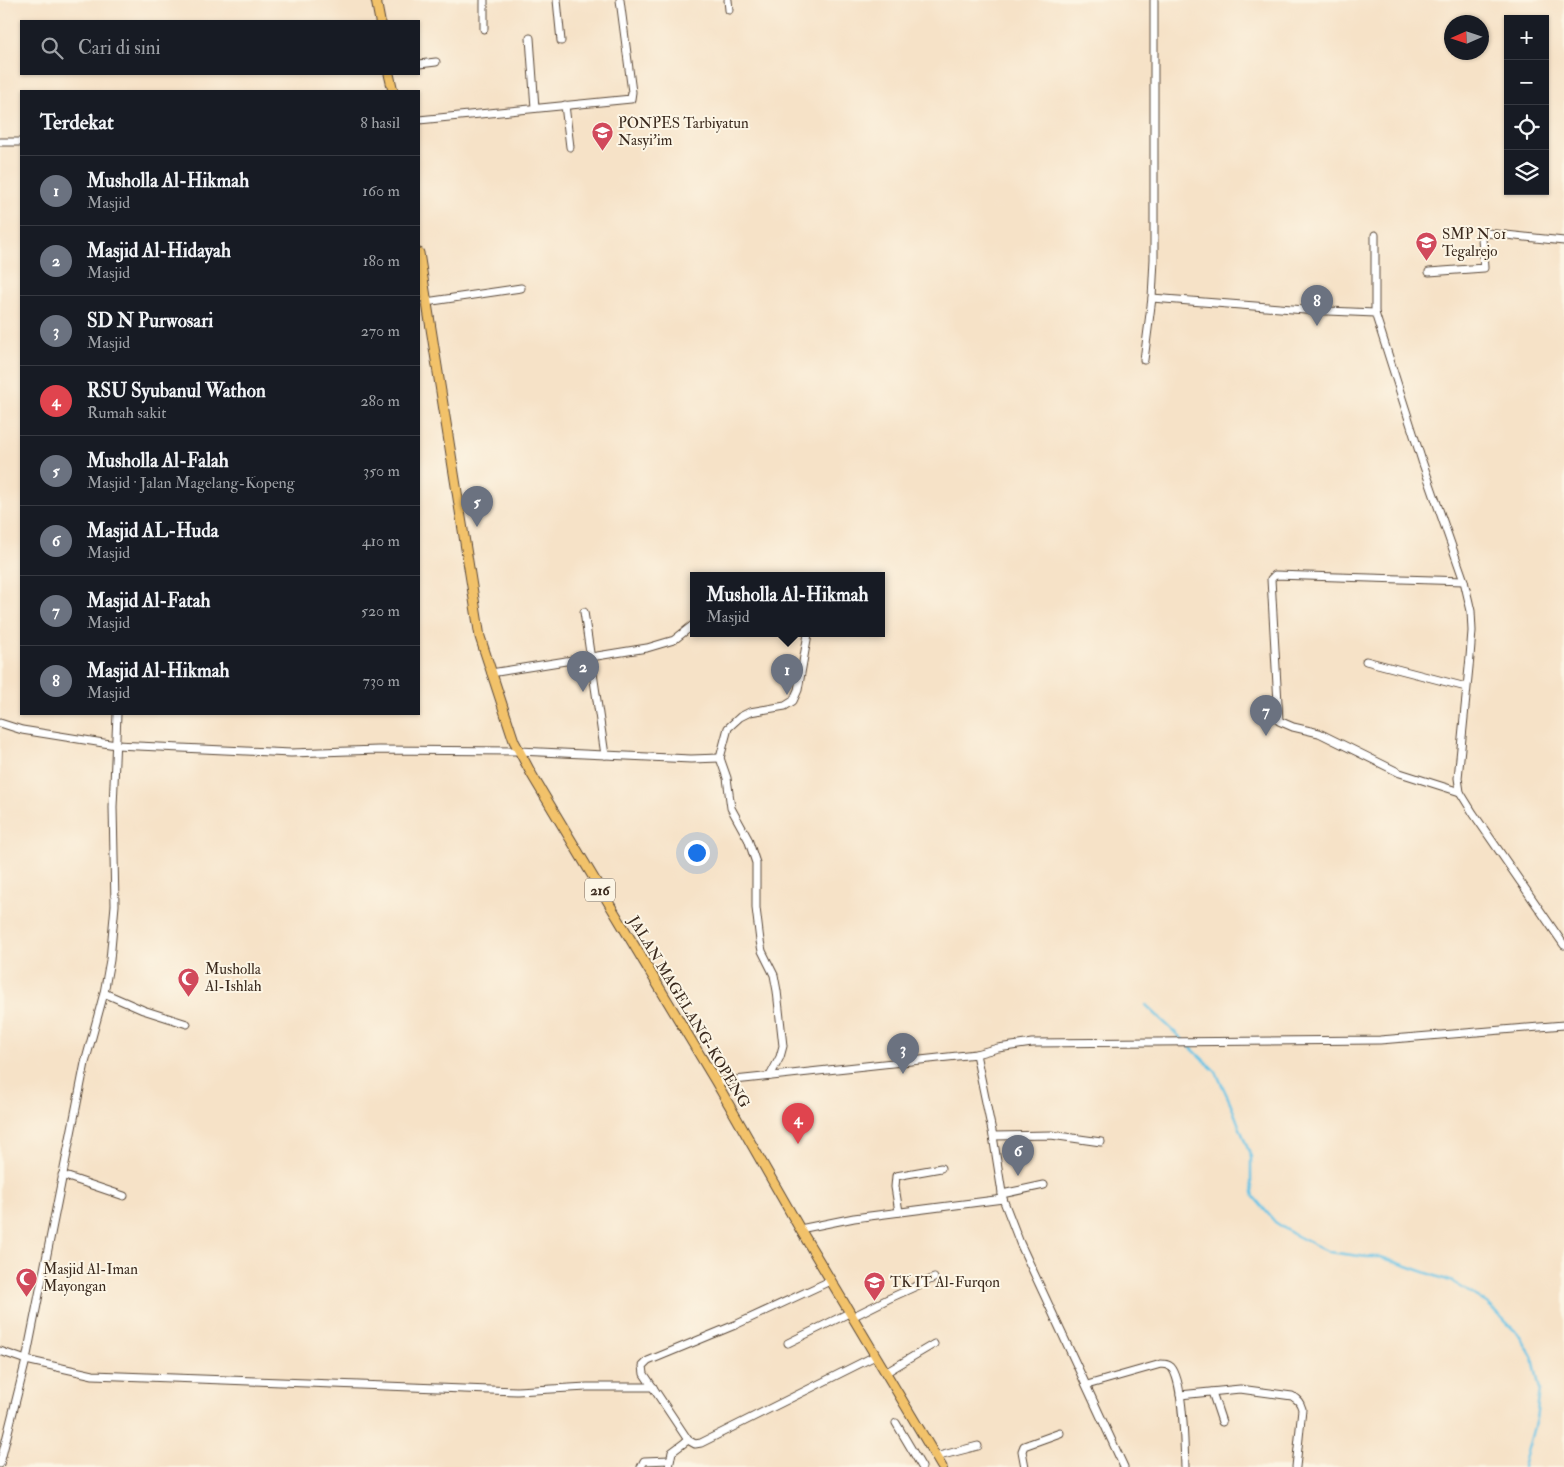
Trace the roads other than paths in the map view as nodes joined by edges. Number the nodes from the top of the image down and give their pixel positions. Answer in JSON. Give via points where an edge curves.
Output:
{"nodes":[{"id":1,"x":376,"y":0,"type":"edge"},
{"id":2,"x":484,"y":0,"type":"edge"},
{"id":3,"x":557,"y":0,"type":"edge"},
{"id":4,"x":620,"y":0,"type":"edge"},
{"id":5,"x":728,"y":0,"type":"edge"},
{"id":6,"x":1154,"y":0,"type":"edge"},
{"id":7,"x":729,"y":10,"type":"dead end"},
{"id":8,"x":380,"y":20,"type":"edge"},
{"id":9,"x":484,"y":29,"type":"dead end"},
{"id":10,"x":530,"y":38,"type":"dead end"},
{"id":11,"x":560,"y":41,"type":"dead end"},
{"id":12,"x":436,"y":62,"type":"dead end"},
{"id":13,"x":420,"y":64,"type":"edge"},
{"id":14,"x":390,"y":75,"type":"edge"},
{"id":15,"x":393,"y":90,"type":"edge"},
{"id":16,"x":565,"y":105,"type":"junction"},
{"id":17,"x":535,"y":108,"type":"junction"},
{"id":18,"x":420,"y":120,"type":"edge"},
{"id":19,"x":0,"y":142,"type":"edge"},
{"id":20,"x":20,"y":142,"type":"edge"},
{"id":21,"x":570,"y":147,"type":"dead end"},
{"id":22,"x":1375,"y":235,"type":"dead end"},
{"id":23,"x":1564,"y":241,"type":"edge"},
{"id":24,"x":420,"y":260,"type":"edge"},
{"id":25,"x":1429,"y":272,"type":"dead end"},
{"id":26,"x":521,"y":288,"type":"dead end"},
{"id":27,"x":1152,"y":298,"type":"junction"},
{"id":28,"x":426,"y":302,"type":"junction"},
{"id":29,"x":1375,"y":313,"type":"junction"},
{"id":30,"x":1144,"y":360,"type":"dead end"},
{"id":31,"x":1464,"y":581,"type":"junction"},
{"id":32,"x":584,"y":612,"type":"dead end"},
{"id":33,"x":690,"y":627,"type":"edge"},
{"id":34,"x":807,"y":637,"type":"edge"},
{"id":35,"x":592,"y":657,"type":"junction"},
{"id":36,"x":1366,"y":661,"type":"dead end"},
{"id":37,"x":491,"y":674,"type":"junction"},
{"id":38,"x":1466,"y":688,"type":"junction"},
{"id":39,"x":117,"y":715,"type":"edge"},
{"id":40,"x":0,"y":723,"type":"edge"},
{"id":41,"x":116,"y":744,"type":"junction"},
{"id":42,"x":519,"y":750,"type":"junction"},
{"id":43,"x":605,"y":755,"type":"junction"},
{"id":44,"x":720,"y":758,"type":"junction"},
{"id":45,"x":1460,"y":792,"type":"junction"},
{"id":46,"x":1564,"y":945,"type":"edge"},
{"id":47,"x":104,"y":993,"type":"junction"},
{"id":48,"x":187,"y":1024,"type":"dead end"},
{"id":49,"x":1564,"y":1025,"type":"edge"},
{"id":50,"x":976,"y":1054,"type":"junction"},
{"id":51,"x":770,"y":1076,"type":"junction"},
{"id":52,"x":716,"y":1082,"type":"junction"},
{"id":53,"x":993,"y":1136,"type":"junction"},
{"id":54,"x":1101,"y":1142,"type":"dead end"},
{"id":55,"x":941,"y":1168,"type":"dead end"},
{"id":56,"x":62,"y":1174,"type":"junction"},
{"id":57,"x":1044,"y":1185,"type":"dead end"},
{"id":58,"x":124,"y":1196,"type":"dead end"},
{"id":59,"x":1003,"y":1196,"type":"junction"},
{"id":60,"x":899,"y":1212,"type":"junction"},
{"id":61,"x":800,"y":1230,"type":"junction"},
{"id":62,"x":934,"y":1278,"type":"dead end"},
{"id":63,"x":830,"y":1281,"type":"junction"},
{"id":64,"x":851,"y":1315,"type":"junction"},
{"id":65,"x":788,"y":1343,"type":"dead end"},
{"id":66,"x":934,"y":1344,"type":"dead end"},
{"id":67,"x":0,"y":1351,"type":"edge"},
{"id":68,"x":875,"y":1356,"type":"junction"},
{"id":69,"x":26,"y":1360,"type":"junction"},
{"id":70,"x":886,"y":1372,"type":"junction"},
{"id":71,"x":1087,"y":1385,"type":"junction"},
{"id":72,"x":653,"y":1387,"type":"junction"},
{"id":73,"x":1212,"y":1392,"type":"junction"},
{"id":74,"x":1180,"y":1395,"type":"junction"},
{"id":75,"x":1222,"y":1422,"type":"dead end"},
{"id":76,"x":896,"y":1423,"type":"dead end"},
{"id":77,"x":1060,"y":1433,"type":"dead end"},
{"id":78,"x":688,"y":1440,"type":"junction"},
{"id":79,"x":978,"y":1446,"type":"dead end"},
{"id":80,"x":936,"y":1457,"type":"junction"},
{"id":81,"x":0,"y":1464,"type":"edge"},
{"id":82,"x":669,"y":1464,"type":"edge"},
{"id":83,"x":641,"y":1467,"type":"edge"},
{"id":84,"x":922,"y":1467,"type":"edge"},
{"id":85,"x":942,"y":1467,"type":"edge"},
{"id":86,"x":1025,"y":1467,"type":"edge"},
{"id":87,"x":1124,"y":1467,"type":"edge"},
{"id":88,"x":1184,"y":1467,"type":"edge"},
{"id":89,"x":1296,"y":1467,"type":"edge"}],
"edges":[{"from":1,"to":8,"type":"main road"},
{"from":2,"to":9,"type":"street"},
{"from":3,"to":11,"type":"street"},
{"from":4,"to":16,"type":"street","via":[[632,98]]},
{"from":5,"to":7,"type":"street"},
{"from":6,"to":27,"type":"street"},
{"from":10,"to":17,"type":"street"},
{"from":12,"to":13,"type":"street"},
{"from":14,"to":15,"type":"main road"},
{"from":16,"to":17,"type":"street"},
{"from":16,"to":21,"type":"street"},
{"from":17,"to":18,"type":"street"},
{"from":19,"to":20,"type":"street"},
{"from":22,"to":29,"type":"street"},
{"from":23,"to":25,"type":"street","via":[[1487,233],[1482,238],[1484,268]]},
{"from":24,"to":28,"type":"main road","name":"JALAN MAGELANG-KOPENG","number":"216"},
{"from":26,"to":28,"type":"street"},
{"from":27,"to":29,"type":"street"},
{"from":27,"to":30,"type":"street"},
{"from":28,"to":37,"type":"main road","name":"JALAN MAGELANG-KOPENG","number":"216","via":[[480,636]]},
{"from":29,"to":31,"type":"street"},
{"from":31,"to":38,"type":"street","via":[[1472,631]]},
{"from":31,"to":45,"type":"street","via":[[1275,575],[1271,579],[1279,721],[1319,733],[1400,773]]},
{"from":32,"to":35,"type":"street"},
{"from":33,"to":35,"type":"street","via":[[674,640],[648,648]]},
{"from":34,"to":44,"type":"street","via":[[793,701],[740,717],[728,728]]},
{"from":35,"to":37,"type":"street"},
{"from":35,"to":43,"type":"street"},
{"from":36,"to":38,"type":"street"},
{"from":37,"to":42,"type":"main road","name":"JALAN MAGELANG-KOPENG","number":"216"},
{"from":38,"to":45,"type":"street","via":[[1458,778]]},
{"from":39,"to":41,"type":"street"},
{"from":40,"to":41,"type":"street","via":[[22,730]]},
{"from":41,"to":42,"type":"street","via":[[291,753]]},
{"from":41,"to":47,"type":"street","via":[[115,904]]},
{"from":42,"to":43,"type":"street"},
{"from":42,"to":52,"type":"main road","name":"JALAN MAGELANG-KOPENG","number":"216"},
{"from":43,"to":44,"type":"street","via":[[691,760]]},
{"from":44,"to":51,"type":"street","via":[[727,778],[731,808],[748,839],[756,863],[760,941],[777,990],[783,1046]]},
{"from":45,"to":46,"type":"street"},
{"from":47,"to":48,"type":"street"},
{"from":47,"to":56,"type":"street","via":[[85,1063]]},
{"from":49,"to":50,"type":"street","via":[[1380,1040],[1032,1043]]},
{"from":50,"to":51,"type":"street"},
{"from":50,"to":53,"type":"street"},
{"from":51,"to":52,"type":"street"},
{"from":52,"to":61,"type":"main road","name":"JALAN MAGELANG-KOPENG","number":"216"},
{"from":53,"to":54,"type":"street","via":[[1051,1135]]},
{"from":53,"to":59,"type":"street"},
{"from":55,"to":60,"type":"street","via":[[896,1176]]},
{"from":56,"to":58,"type":"street"},
{"from":56,"to":69,"type":"street"},
{"from":57,"to":59,"type":"street"},
{"from":59,"to":60,"type":"street"},
{"from":59,"to":71,"type":"street","via":[[1020,1243]]},
{"from":60,"to":61,"type":"street"},
{"from":61,"to":63,"type":"main road","name":"JALAN MAGELANG-KOPENG","number":"216"},
{"from":62,"to":64,"type":"street"},
{"from":63,"to":64,"type":"main road","name":"JALAN MAGELANG-KOPENG","number":"216"},
{"from":63,"to":72,"type":"street","via":[[648,1361],[643,1370]]},
{"from":64,"to":65,"type":"street"},
{"from":64,"to":68,"type":"main road","name":"JALAN MAGELANG-KOPENG","number":"216"},
{"from":66,"to":70,"type":"street"},
{"from":67,"to":69,"type":"street"},
{"from":68,"to":70,"type":"main road","name":"JALAN MAGELANG-KOPENG","number":"216"},
{"from":68,"to":78,"type":"street","via":[[701,1443]]},
{"from":69,"to":72,"type":"street","via":[[93,1375],[517,1391]]},
{"from":69,"to":81,"type":"street"},
{"from":70,"to":80,"type":"main road","name":"JALAN MAGELANG-KOPENG","number":"216"},
{"from":71,"to":74,"type":"street","via":[[1165,1364],[1173,1369]]},
{"from":71,"to":87,"type":"street"},
{"from":72,"to":78,"type":"street"},
{"from":73,"to":74,"type":"street"},
{"from":73,"to":75,"type":"street"},
{"from":73,"to":89,"type":"street","via":[[1248,1389],[1297,1399],[1302,1409]]},
{"from":74,"to":88,"type":"street"},
{"from":76,"to":84,"type":"street"},
{"from":77,"to":86,"type":"street","via":[[1024,1446]]},
{"from":78,"to":82,"type":"street","via":[[672,1452]]},
{"from":79,"to":80,"type":"street"},
{"from":80,"to":85,"type":"main road","name":"JALAN MAGELANG-KOPENG","number":"216"},
{"from":82,"to":83,"type":"street","via":[[644,1461]]}]}
